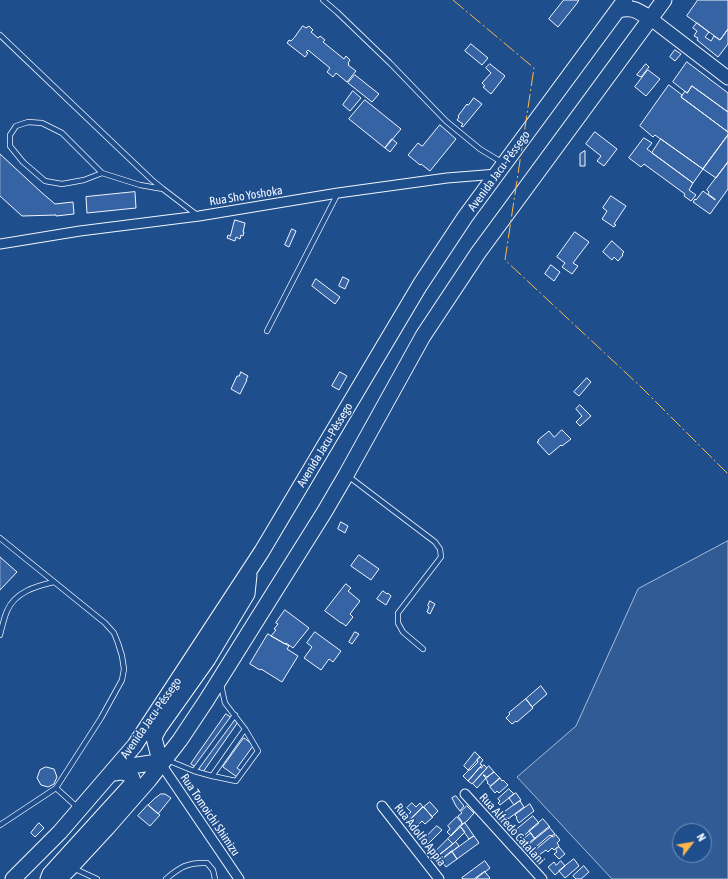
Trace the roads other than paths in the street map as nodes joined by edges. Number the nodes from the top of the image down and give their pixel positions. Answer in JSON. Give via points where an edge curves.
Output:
{"nodes":[{"id":1,"x":323,"y":0,"type":"edge"},
{"id":2,"x":639,"y":0,"type":"edge"},
{"id":3,"x":664,"y":0,"type":"edge"},
{"id":4,"x":622,"y":5,"type":"edge"},
{"id":5,"x":651,"y":19,"type":"junction"},
{"id":6,"x":0,"y":34,"type":"edge"},
{"id":7,"x":728,"y":78,"type":"edge"},
{"id":8,"x":501,"y":168,"type":"junction"},
{"id":9,"x":102,"y":173,"type":"junction"},
{"id":10,"x":163,"y":189,"type":"junction"},
{"id":11,"x":338,"y":193,"type":"junction"},
{"id":12,"x":199,"y":216,"type":"junction"},
{"id":13,"x":0,"y":243,"type":"edge"},
{"id":14,"x":267,"y":331,"type":"dead end"},
{"id":15,"x":346,"y":475,"type":"junction"},
{"id":16,"x":0,"y":538,"type":"edge"},
{"id":17,"x":250,"y":570,"type":"junction"},
{"id":18,"x":54,"y":582,"type":"junction"},
{"id":19,"x":227,"y":628,"type":"junction"},
{"id":20,"x":0,"y":635,"type":"edge"},
{"id":21,"x":423,"y":649,"type":"dead end"},
{"id":22,"x":219,"y":680,"type":"junction"},
{"id":23,"x":235,"y":715,"type":"junction"},
{"id":24,"x":244,"y":729,"type":"junction"},
{"id":25,"x":180,"y":740,"type":"junction"},
{"id":26,"x":163,"y":761,"type":"junction"},
{"id":27,"x":194,"y":771,"type":"junction"},
{"id":28,"x":114,"y":774,"type":"junction"},
{"id":29,"x":212,"y":776,"type":"junction"},
{"id":30,"x":56,"y":788,"type":"junction"},
{"id":31,"x":465,"y":794,"type":"dead end"},
{"id":32,"x":382,"y":806,"type":"dead end"},
{"id":33,"x":80,"y":810,"type":"junction"},
{"id":34,"x":0,"y":826,"type":"edge"},
{"id":35,"x":19,"y":876,"type":"edge"},
{"id":36,"x":61,"y":876,"type":"edge"},
{"id":37,"x":434,"y":877,"type":"edge"},
{"id":38,"x":97,"y":879,"type":"edge"},
{"id":39,"x":166,"y":879,"type":"edge"},
{"id":40,"x":215,"y":879,"type":"edge"},
{"id":41,"x":239,"y":879,"type":"edge"},
{"id":42,"x":542,"y":879,"type":"edge"}],
"edges":[{"from":1,"to":8,"type":"lane","via":[[390,63],[446,121]]},
{"from":2,"to":5,"type":"highway","via":[[644,12]]},
{"from":3,"to":5,"type":"highway"},
{"from":4,"to":5,"type":"highway","via":[[637,10]]},
{"from":4,"to":8,"type":"highway","name":"Avenida Jacu-Pêssego"},
{"from":5,"to":7,"type":"main road"},
{"from":5,"to":15,"type":"highway","via":[[478,253],[424,336]]},
{"from":6,"to":10,"type":"lane"},
{"from":8,"to":11,"type":"street","name":"Rua Sho Yoshoka"},
{"from":8,"to":17,"type":"highway","name":"Avenida Jacu-Pêssego","via":[[420,285]]},
{"from":9,"to":9,"type":"lane","via":[[62,134],[42,123],[28,122],[16,126],[10,135],[10,146],[45,182],[62,184]]},
{"from":9,"to":10,"type":"lane"},
{"from":10,"to":12,"type":"lane"},
{"from":11,"to":12,"type":"street","name":"Rua Sho Yoshoka"},
{"from":11,"to":14,"type":"lane"},
{"from":12,"to":13,"type":"street","name":"Rua Sho Yoshoka"},
{"from":15,"to":21,"type":"lane","via":[[435,542],[440,549],[441,557],[398,613],[398,623],[403,632]]},
{"from":15,"to":22,"type":"highway"},
{"from":16,"to":18,"type":"lane"},
{"from":17,"to":19,"type":"highway","via":[[247,594]]},
{"from":17,"to":28,"type":"highway","name":"Avenida Jacu-Pêssego"},
{"from":18,"to":20,"type":"lane","via":[[30,589],[14,600],[7,610]]},
{"from":18,"to":30,"type":"lane","via":[[114,633],[124,668],[122,680],[102,718]]},
{"from":19,"to":25,"type":"highway","via":[[221,648],[165,731],[168,738]]},
{"from":19,"to":26,"type":"highway","via":[[208,660],[154,737]]},
{"from":22,"to":23,"type":"lane","via":[[225,703]]},
{"from":22,"to":25,"type":"highway"},
{"from":23,"to":24,"type":"lane"},
{"from":23,"to":27,"type":"lane"},
{"from":24,"to":29,"type":"lane"},
{"from":24,"to":29,"type":"lane","via":[[258,751],[236,781]]},
{"from":25,"to":26,"type":"highway"},
{"from":26,"to":27,"type":"lane"},
{"from":26,"to":28,"type":"highway","via":[[131,766]]},
{"from":26,"to":36,"type":"highway","via":[[124,809]]},
{"from":26,"to":41,"type":"street","name":"Rua Tomoichi Shimizu"},
{"from":27,"to":29,"type":"lane"},
{"from":28,"to":33,"type":"highway","name":"Avenida Jacu-Pêssego"},
{"from":28,"to":36,"type":"highway","via":[[129,774],[132,785],[50,874]]},
{"from":30,"to":33,"type":"lane"},
{"from":30,"to":34,"type":"lane"},
{"from":31,"to":42,"type":"street","name":"Rua Alfredo Catalani"},
{"from":32,"to":37,"type":"street","name":"Rua Adolfo Appia"},
{"from":33,"to":35,"type":"highway","name":"Avenida Jacu-Pêssego"},
{"from":36,"to":38,"type":"lane"},
{"from":39,"to":40,"type":"lane","via":[[179,869],[195,862],[207,863],[213,870]]}]}
